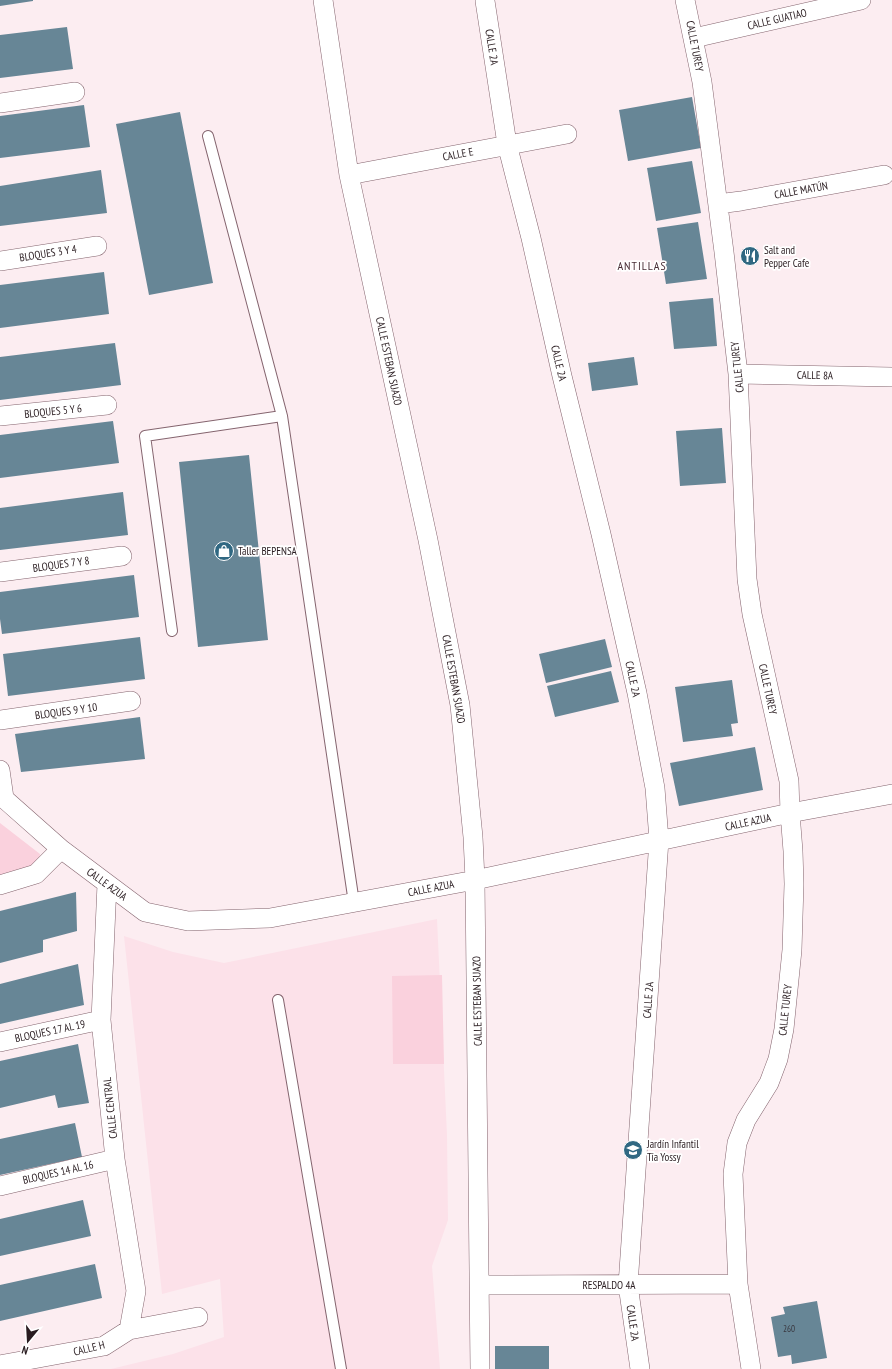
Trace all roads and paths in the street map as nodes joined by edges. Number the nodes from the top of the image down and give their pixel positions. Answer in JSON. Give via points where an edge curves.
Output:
{"nodes":[{"id":1,"x":323,"y":0,"type":"edge"},
{"id":2,"x":685,"y":0,"type":"edge"},
{"id":3,"x":861,"y":0,"type":"edge"},
{"id":4,"x":485,"y":1,"type":"edge"},
{"id":5,"x":694,"y":38,"type":"junction"},
{"id":6,"x":76,"y":92,"type":"dead end"},
{"id":7,"x":0,"y":103,"type":"edge"},
{"id":8,"x":567,"y":134,"type":"dead end"},
{"id":9,"x":208,"y":136,"type":"dead end"},
{"id":10,"x":506,"y":144,"type":"junction"},
{"id":11,"x":349,"y":175,"type":"junction"},
{"id":12,"x":884,"y":175,"type":"dead end"},
{"id":13,"x":718,"y":204,"type":"junction"},
{"id":14,"x":97,"y":246,"type":"dead end"},
{"id":15,"x":0,"y":261,"type":"edge"},
{"id":16,"x":738,"y":374,"type":"junction"},
{"id":17,"x":892,"y":377,"type":"edge"},
{"id":18,"x":107,"y":405,"type":"dead end"},
{"id":19,"x":0,"y":416,"type":"edge"},
{"id":20,"x":282,"y":416,"type":"junction"},
{"id":21,"x":122,"y":556,"type":"dead end"},
{"id":22,"x":0,"y":572,"type":"edge"},
{"id":23,"x":172,"y":631,"type":"dead end"},
{"id":24,"x":132,"y":701,"type":"dead end"},
{"id":25,"x":0,"y":720,"type":"edge"},
{"id":26,"x":0,"y":770,"type":"edge"},
{"id":27,"x":892,"y":794,"type":"edge"},
{"id":28,"x":2,"y":797,"type":"edge"},
{"id":29,"x":790,"y":813,"type":"junction"},
{"id":30,"x":659,"y":840,"type":"junction"},
{"id":31,"x":60,"y":849,"type":"junction"},
{"id":32,"x":475,"y":880,"type":"junction"},
{"id":33,"x":106,"y":884,"type":"junction"},
{"id":34,"x":0,"y":885,"type":"edge"},
{"id":35,"x":354,"y":903,"type":"junction"},
{"id":36,"x":278,"y":1000,"type":"dead end"},
{"id":37,"x":101,"y":1020,"type":"junction"},
{"id":38,"x":0,"y":1042,"type":"edge"},
{"id":39,"x":115,"y":1159,"type":"junction"},
{"id":40,"x":0,"y":1186,"type":"edge"},
{"id":41,"x":738,"y":1284,"type":"junction"},
{"id":42,"x":480,"y":1285,"type":"junction"},
{"id":43,"x":628,"y":1285,"type":"junction"},
{"id":44,"x":198,"y":1317,"type":"dead end"},
{"id":45,"x":129,"y":1330,"type":"junction"},
{"id":46,"x":0,"y":1365,"type":"edge"},
{"id":47,"x":341,"y":1369,"type":"edge"},
{"id":48,"x":480,"y":1369,"type":"edge"},
{"id":49,"x":640,"y":1369,"type":"edge"},
{"id":50,"x":751,"y":1369,"type":"edge"}],
"edges":[{"from":1,"to":11,"type":"street","name":"CALLE ESTEBAN SUAZO"},
{"from":2,"to":5,"type":"street","name":"CALLE TUREY"},
{"from":3,"to":5,"type":"street","name":"CALLE GUATIAO"},
{"from":4,"to":10,"type":"street","name":"CALLE 2A"},
{"from":5,"to":13,"type":"street","name":"CALLE TUREY"},
{"from":6,"to":7,"type":"street"},
{"from":8,"to":10,"type":"street","name":"CALLE E"},
{"from":9,"to":20,"type":"lane"},
{"from":10,"to":11,"type":"street","name":"CALLE E"},
{"from":10,"to":30,"type":"street","name":"CALLE 2A","via":[[531,238],[635,686],[655,788]]},
{"from":11,"to":32,"type":"street","name":"CALLE ESTEBAN SUAZO","via":[[428,540],[460,704]]},
{"from":12,"to":13,"type":"street","name":"CALLE MATÚN"},
{"from":13,"to":16,"type":"street","name":"CALLE TUREY"},
{"from":14,"to":15,"type":"street","name":"BLOQUES 3 Y 4"},
{"from":16,"to":17,"type":"street","name":"CALLE 8A"},
{"from":16,"to":29,"type":"street","name":"CALLE TUREY","via":[[747,579],[752,614],[789,781]]},
{"from":18,"to":19,"type":"street","name":"BLOQUES 5 Y 6"},
{"from":20,"to":23,"type":"lane","via":[[144,436]]},
{"from":20,"to":35,"type":"lane"},
{"from":21,"to":22,"type":"street","name":"BLOQUES 7 Y 8"},
{"from":24,"to":25,"type":"street","name":"BLOQUES 9 Y 10"},
{"from":26,"to":28,"type":"street"},
{"from":27,"to":29,"type":"street","name":"CALLE AZUA"},
{"from":28,"to":31,"type":"street","name":"CALLE AZUA"},
{"from":29,"to":30,"type":"street","name":"CALLE AZUA"},
{"from":29,"to":41,"type":"street","name":"CALLE TUREY","via":[[794,884],[792,950],[784,1030],[778,1059],[769,1083],[746,1120],[737,1143],[733,1174]]},
{"from":30,"to":32,"type":"street","name":"CALLE AZUA"},
{"from":30,"to":43,"type":"street","name":"CALLE 2A"},
{"from":31,"to":33,"type":"street","name":"CALLE AZUA"},
{"from":31,"to":34,"type":"street","via":[[36,874]]},
{"from":32,"to":35,"type":"street","name":"CALLE AZUA"},
{"from":32,"to":42,"type":"street","name":"CALLE ESTEBAN SUAZO"},
{"from":33,"to":35,"type":"street","name":"CALLE AZUA","via":[[145,912],[188,921],[270,918]]},
{"from":33,"to":37,"type":"street","name":"CALLE CENTRAL"},
{"from":36,"to":47,"type":"lane"},
{"from":37,"to":38,"type":"street","name":"BLOQUES 17 AL 19"},
{"from":37,"to":39,"type":"street","name":"CALLE CENTRAL"},
{"from":39,"to":40,"type":"street","name":"BLOQUES 14 AL 16"},
{"from":39,"to":45,"type":"street","name":"CALLE CENTRAL","via":[[136,1292]]},
{"from":41,"to":43,"type":"street","name":"RESPALDO 4A"},
{"from":41,"to":50,"type":"street","name":"CALLE TUREY"},
{"from":42,"to":43,"type":"street","name":"RESPALDO 4A"},
{"from":42,"to":48,"type":"street","name":"CALLE ESTEBAN SUAZO"},
{"from":43,"to":49,"type":"street","name":"CALLE 2A"},
{"from":44,"to":45,"type":"street","name":"CALLE H"},
{"from":45,"to":46,"type":"street","name":"CALLE H","via":[[104,1346]]}]}
